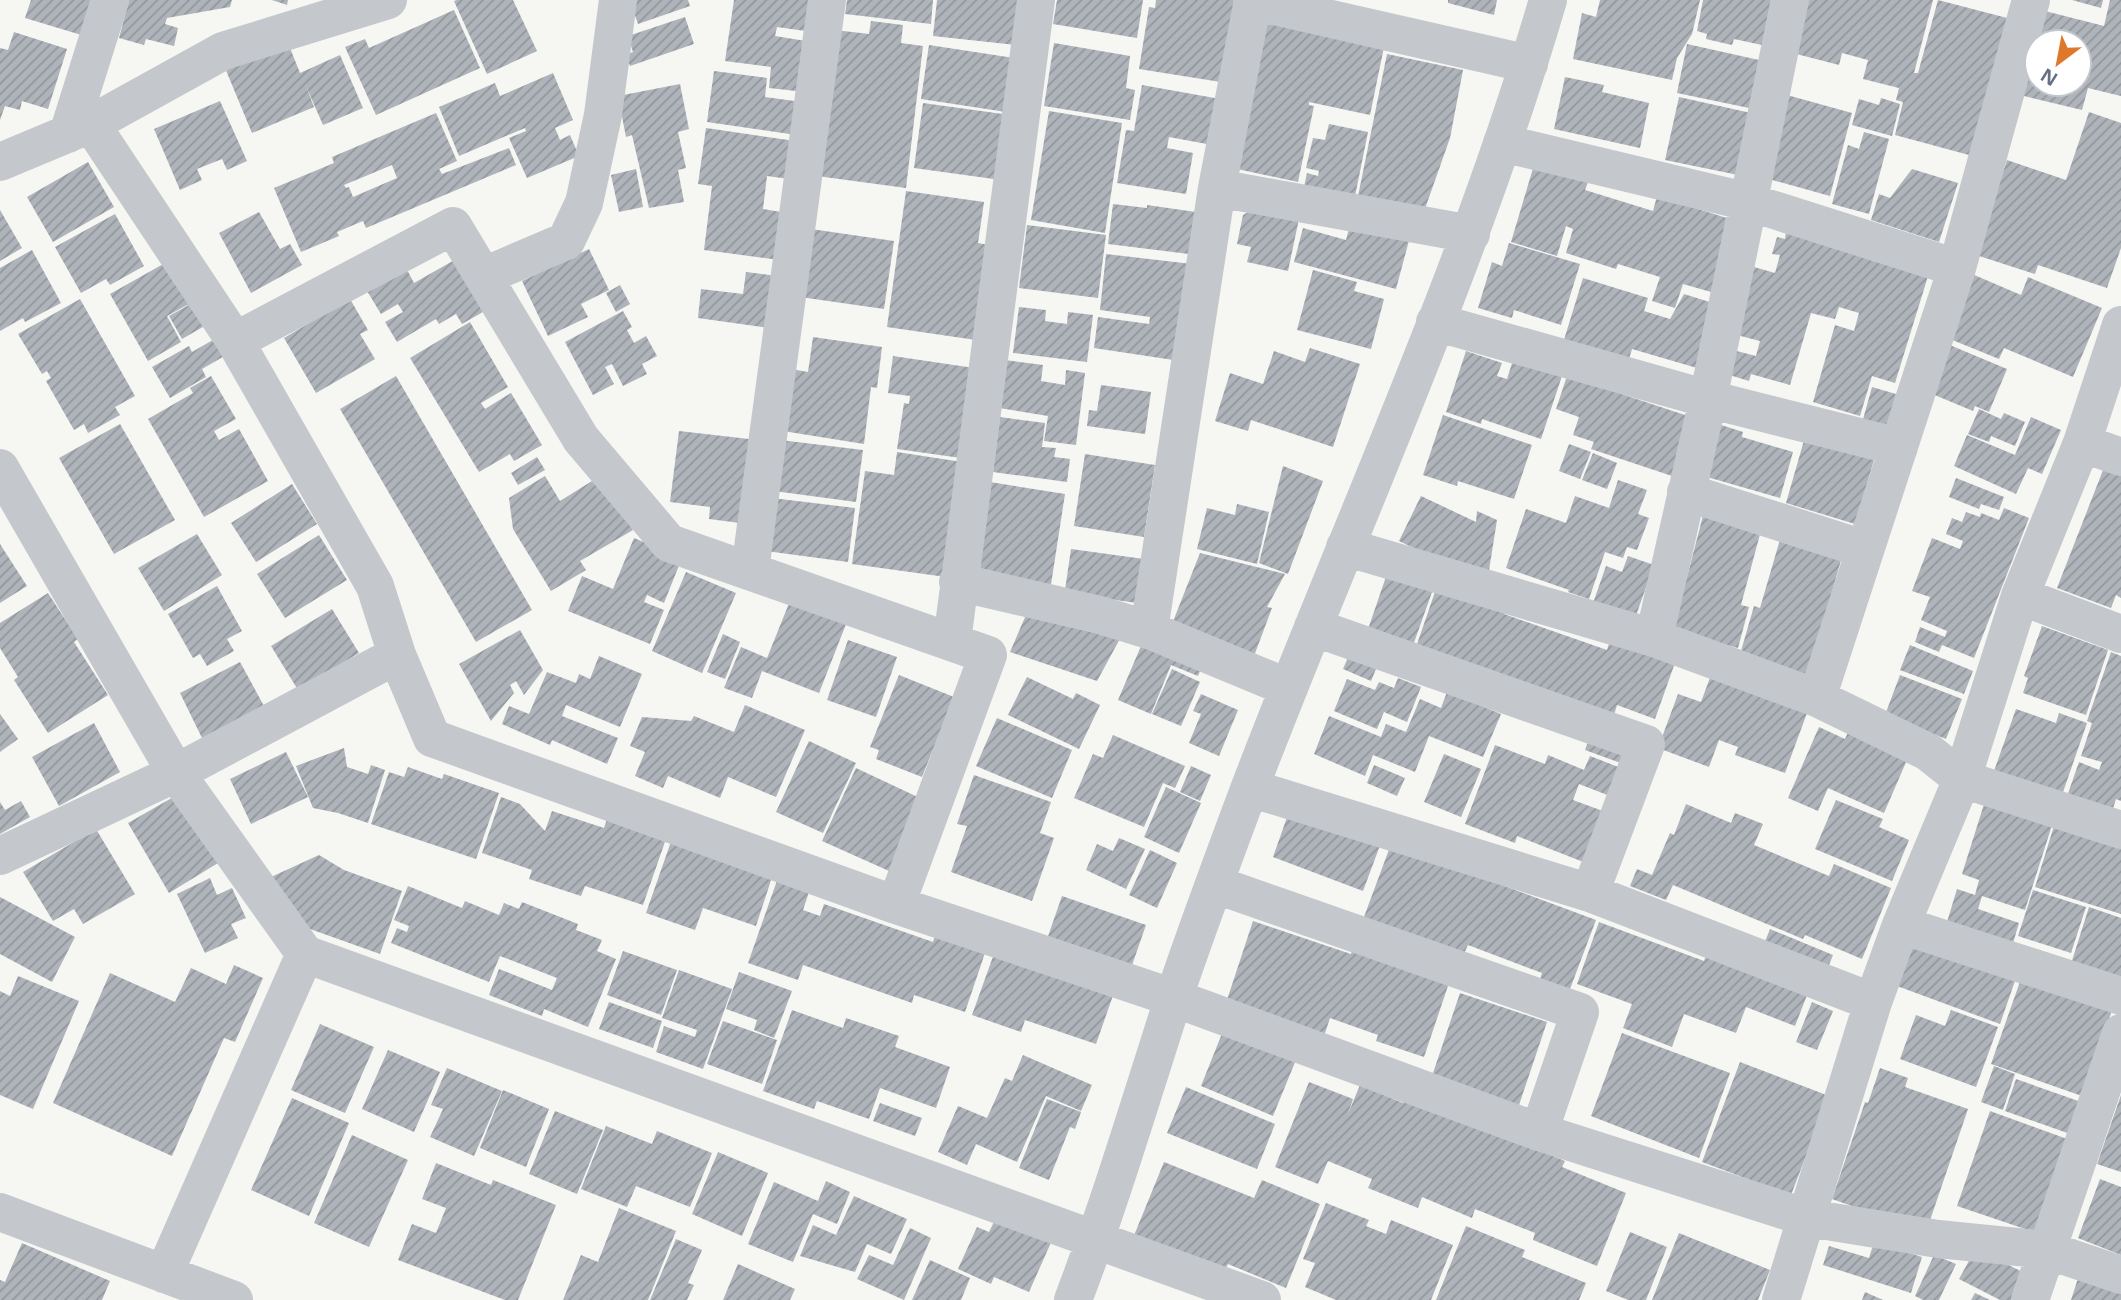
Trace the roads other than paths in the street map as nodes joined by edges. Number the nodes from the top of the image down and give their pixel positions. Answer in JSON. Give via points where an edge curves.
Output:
{"nodes":[{"id":1,"x":110,"y":0,"type":"edge"},
{"id":2,"x":388,"y":0,"type":"edge"},
{"id":3,"x":618,"y":0,"type":"edge"},
{"id":4,"x":827,"y":0,"type":"edge"},
{"id":5,"x":1036,"y":0,"type":"edge"},
{"id":6,"x":1252,"y":0,"type":"edge"},
{"id":7,"x":1548,"y":0,"type":"edge"},
{"id":8,"x":1790,"y":0,"type":"edge"},
{"id":9,"x":2031,"y":0,"type":"edge"},
{"id":10,"x":1529,"y":64,"type":"junction"},
{"id":11,"x":80,"y":129,"type":"junction"},
{"id":12,"x":1502,"y":143,"type":"junction"},
{"id":13,"x":0,"y":162,"type":"edge"},
{"id":14,"x":1217,"y":188,"type":"junction"},
{"id":15,"x":1749,"y":202,"type":"junction"},
{"id":16,"x":1471,"y":234,"type":"junction"},
{"id":17,"x":1957,"y":268,"type":"junction"},
{"id":18,"x":484,"y":276,"type":"junction"},
{"id":19,"x":1435,"y":322,"type":"junction"},
{"id":20,"x":2121,"y":325,"type":"edge"},
{"id":21,"x":235,"y":341,"type":"junction"},
{"id":22,"x":1708,"y":399,"type":"junction"},
{"id":23,"x":2082,"y":443,"type":"junction"},
{"id":24,"x":1899,"y":447,"type":"junction"},
{"id":25,"x":2121,"y":457,"type":"edge"},
{"id":26,"x":0,"y":468,"type":"edge"},
{"id":27,"x":1686,"y":492,"type":"junction"},
{"id":28,"x":1345,"y":547,"type":"junction"},
{"id":29,"x":1864,"y":549,"type":"junction"},
{"id":30,"x":750,"y":570,"type":"junction"},
{"id":31,"x":958,"y":582,"type":"junction"},
{"id":32,"x":2020,"y":596,"type":"junction"},
{"id":33,"x":1313,"y":627,"type":"junction"},
{"id":34,"x":1149,"y":630,"type":"junction"},
{"id":35,"x":2121,"y":634,"type":"edge"},
{"id":36,"x":1654,"y":638,"type":"junction"},
{"id":37,"x":951,"y":640,"type":"junction"},
{"id":38,"x":397,"y":655,"type":"junction"},
{"id":39,"x":1289,"y":688,"type":"junction"},
{"id":40,"x":1817,"y":698,"type":"junction"},
{"id":41,"x":176,"y":773,"type":"junction"},
{"id":42,"x":1962,"y":779,"type":"junction"},
{"id":43,"x":1250,"y":788,"type":"junction"},
{"id":44,"x":2121,"y":831,"type":"edge"},
{"id":45,"x":0,"y":856,"type":"edge"},
{"id":46,"x":1214,"y":884,"type":"junction"},
{"id":47,"x":1590,"y":893,"type":"junction"},
{"id":48,"x":896,"y":905,"type":"junction"},
{"id":49,"x":1902,"y":925,"type":"junction"},
{"id":50,"x":305,"y":954,"type":"junction"},
{"id":51,"x":2121,"y":996,"type":"edge"},
{"id":52,"x":1174,"y":998,"type":"junction"},
{"id":53,"x":1873,"y":1002,"type":"junction"},
{"id":54,"x":2121,"y":1033,"type":"edge"},
{"id":55,"x":1539,"y":1132,"type":"junction"},
{"id":56,"x":0,"y":1212,"type":"edge"},
{"id":57,"x":1808,"y":1217,"type":"junction"},
{"id":58,"x":1096,"y":1239,"type":"junction"},
{"id":59,"x":2047,"y":1250,"type":"junction"},
{"id":60,"x":2121,"y":1275,"type":"edge"},
{"id":61,"x":150,"y":1281,"type":"edge"},
{"id":62,"x":234,"y":1300,"type":"edge"},
{"id":63,"x":1073,"y":1300,"type":"edge"},
{"id":64,"x":1262,"y":1300,"type":"edge"},
{"id":65,"x":1781,"y":1300,"type":"edge"},
{"id":66,"x":2030,"y":1300,"type":"edge"}],
"edges":[{"from":1,"to":11,"type":"street"},
{"from":2,"to":11,"type":"street","via":[[223,51]]},
{"from":3,"to":18,"type":"street","via":[[603,115],[587,190],[566,241]]},
{"from":4,"to":30,"type":"street"},
{"from":5,"to":31,"type":"street"},
{"from":6,"to":10,"type":"street"},
{"from":6,"to":14,"type":"street"},
{"from":7,"to":10,"type":"street"},
{"from":8,"to":15,"type":"street"},
{"from":9,"to":17,"type":"street"},
{"from":10,"to":12,"type":"street"},
{"from":11,"to":13,"type":"street"},
{"from":11,"to":21,"type":"street"},
{"from":12,"to":15,"type":"street"},
{"from":12,"to":16,"type":"street"},
{"from":14,"to":16,"type":"street"},
{"from":14,"to":34,"type":"street"},
{"from":15,"to":17,"type":"street"},
{"from":15,"to":22,"type":"street"},
{"from":16,"to":19,"type":"street"},
{"from":17,"to":24,"type":"street"},
{"from":18,"to":21,"type":"street","via":[[453,226]]},
{"from":18,"to":30,"type":"street","via":[[581,439],[669,543]]},
{"from":19,"to":22,"type":"street"},
{"from":19,"to":28,"type":"street"},
{"from":20,"to":23,"type":"street"},
{"from":21,"to":38,"type":"street","via":[[374,586]]},
{"from":22,"to":24,"type":"street"},
{"from":22,"to":27,"type":"street"},
{"from":23,"to":25,"type":"street"},
{"from":23,"to":32,"type":"street"},
{"from":24,"to":29,"type":"street"},
{"from":26,"to":41,"type":"street"},
{"from":27,"to":29,"type":"street"},
{"from":27,"to":36,"type":"street"},
{"from":28,"to":33,"type":"street"},
{"from":28,"to":36,"type":"street"},
{"from":29,"to":40,"type":"street"},
{"from":30,"to":37,"type":"street"},
{"from":31,"to":34,"type":"street"},
{"from":31,"to":37,"type":"street"},
{"from":32,"to":35,"type":"street"},
{"from":32,"to":42,"type":"street"},
{"from":33,"to":39,"type":"street"},
{"from":33,"to":47,"type":"street","via":[[1646,744]]},
{"from":34,"to":39,"type":"street"},
{"from":36,"to":40,"type":"street"},
{"from":37,"to":48,"type":"street","via":[[988,655]]},
{"from":38,"to":41,"type":"street"},
{"from":38,"to":48,"type":"street","via":[[432,738]]},
{"from":39,"to":43,"type":"street"},
{"from":40,"to":42,"type":"street","via":[[1928,752]]},
{"from":41,"to":45,"type":"street"},
{"from":41,"to":50,"type":"street"},
{"from":42,"to":44,"type":"street"},
{"from":42,"to":49,"type":"street"},
{"from":43,"to":46,"type":"street"},
{"from":43,"to":47,"type":"street"},
{"from":46,"to":52,"type":"street"},
{"from":46,"to":55,"type":"street","via":[[1580,1012]]},
{"from":47,"to":53,"type":"street"},
{"from":48,"to":52,"type":"street"},
{"from":49,"to":51,"type":"street"},
{"from":49,"to":53,"type":"street"},
{"from":50,"to":58,"type":"street"},
{"from":50,"to":61,"type":"street"},
{"from":52,"to":55,"type":"street"},
{"from":52,"to":58,"type":"street"},
{"from":53,"to":57,"type":"street"},
{"from":54,"to":59,"type":"street"},
{"from":55,"to":57,"type":"street"},
{"from":56,"to":61,"type":"street"},
{"from":57,"to":59,"type":"street","via":[[1938,1239]]},
{"from":57,"to":65,"type":"street"},
{"from":58,"to":63,"type":"street"},
{"from":58,"to":64,"type":"street"},
{"from":59,"to":60,"type":"street"},
{"from":59,"to":66,"type":"street"},
{"from":61,"to":62,"type":"street"}]}
